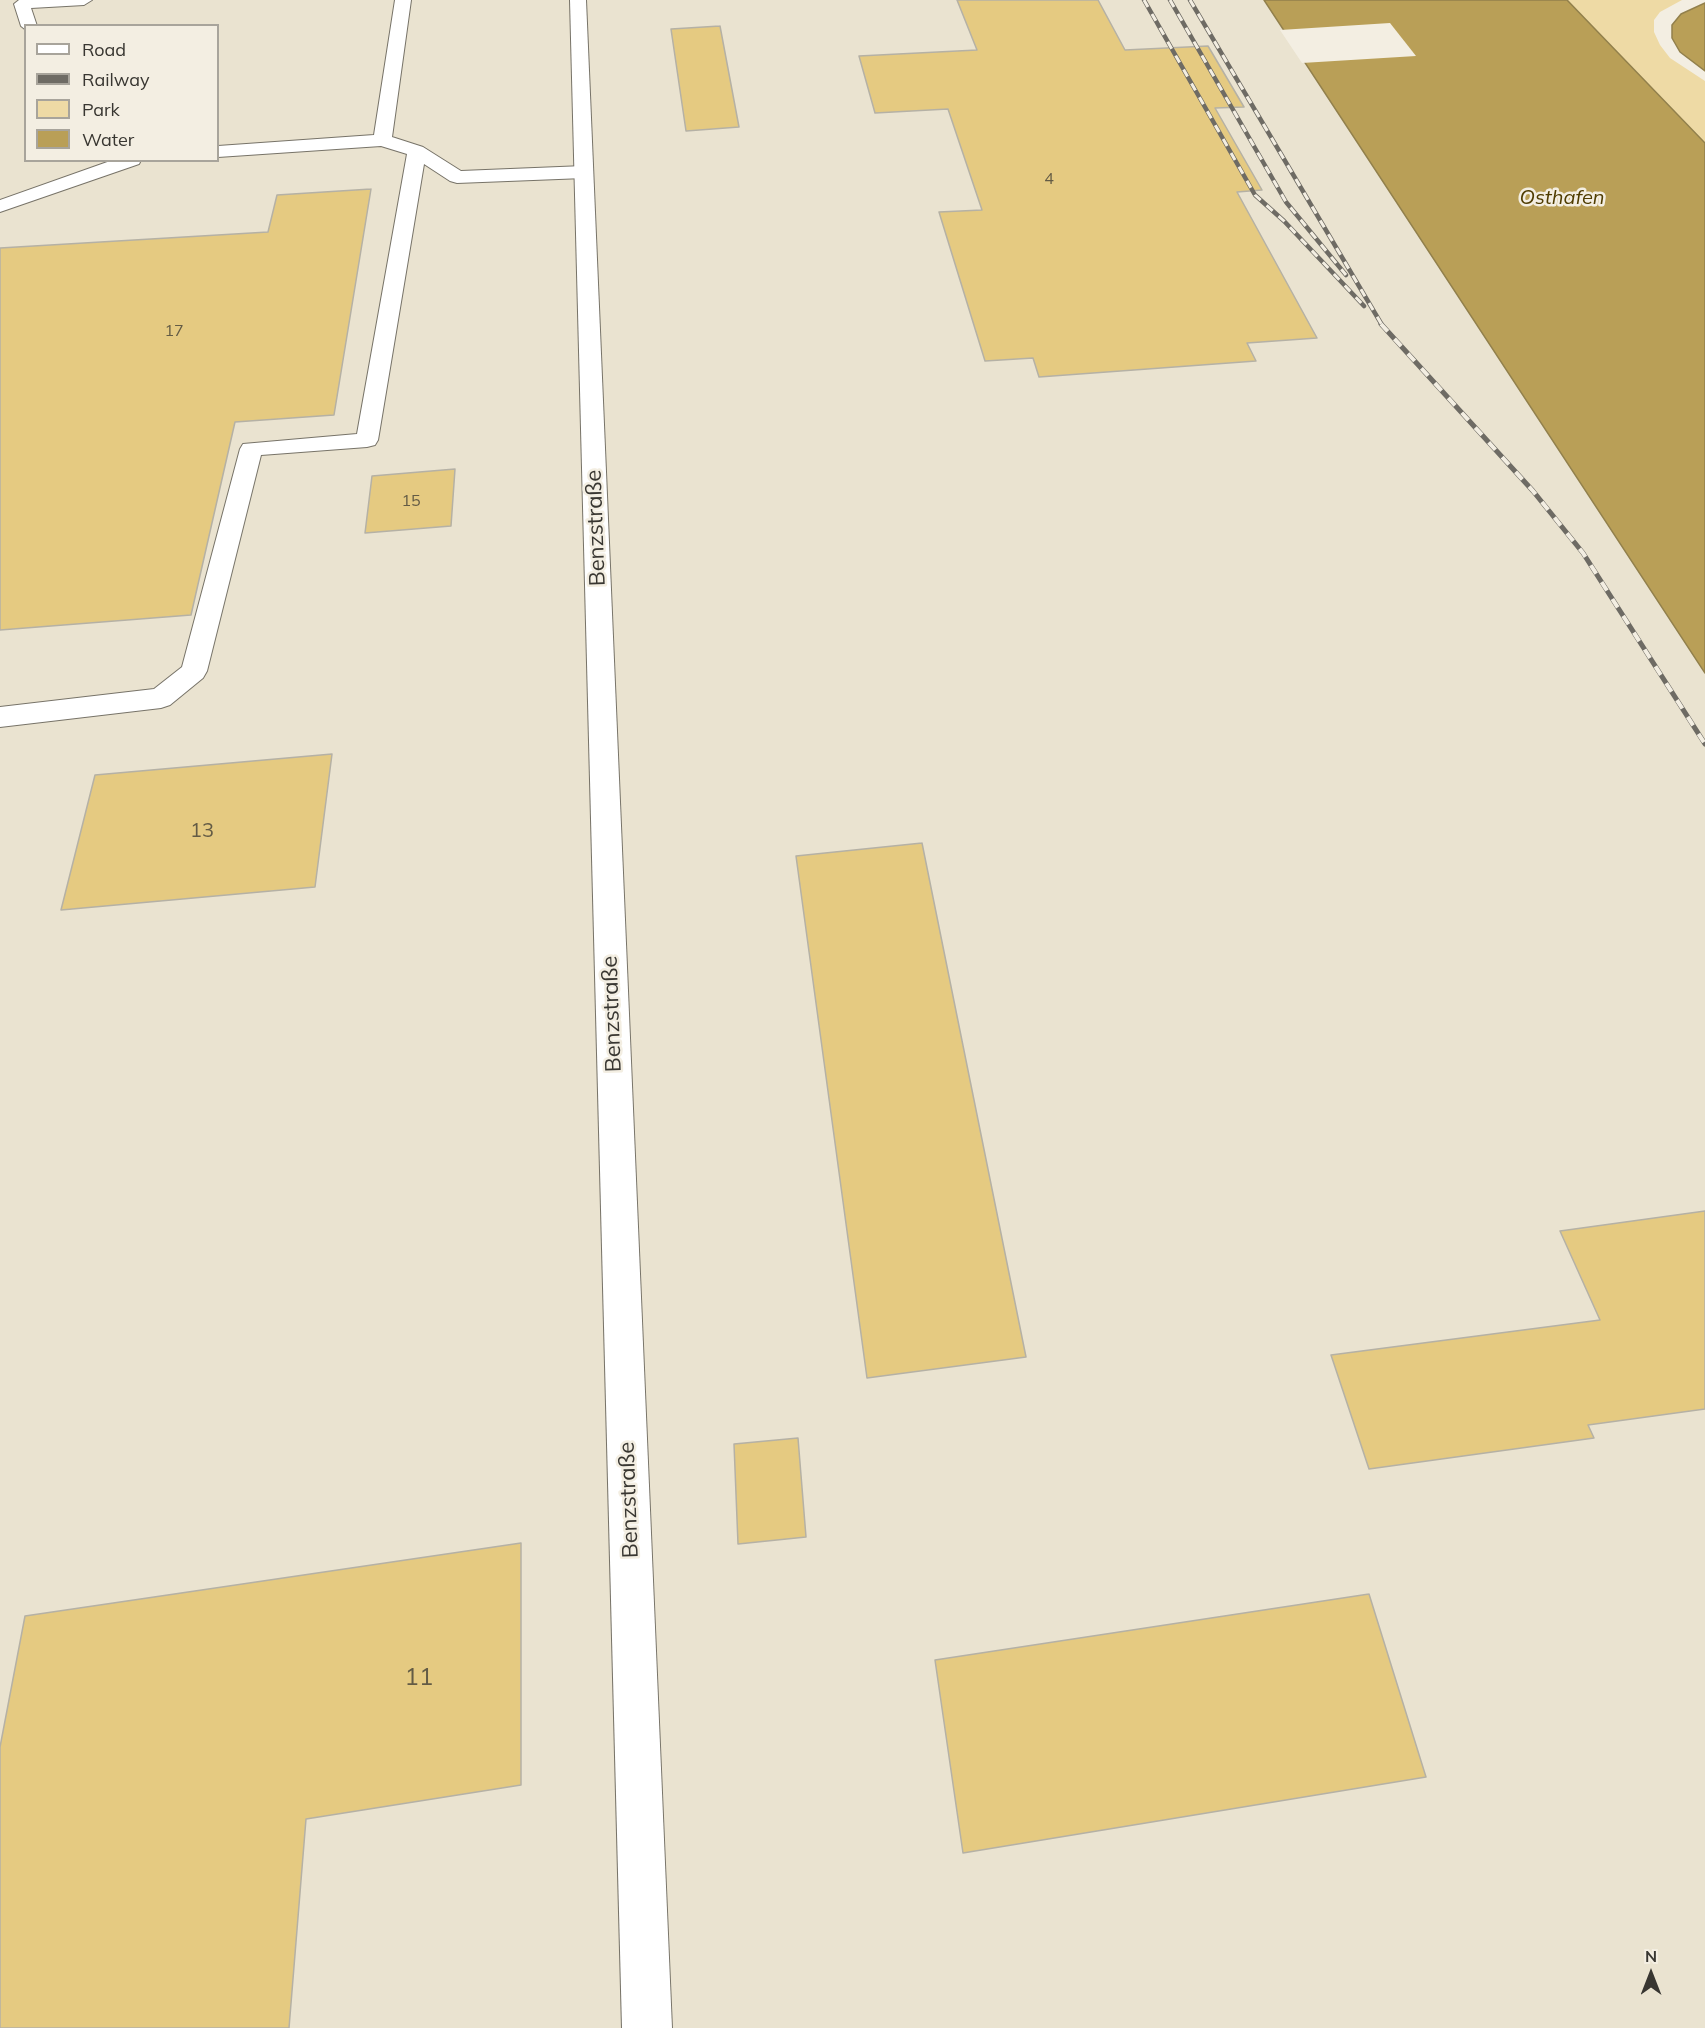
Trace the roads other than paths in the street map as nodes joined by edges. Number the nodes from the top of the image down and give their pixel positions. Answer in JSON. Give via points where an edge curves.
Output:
{"nodes":[{"id":1,"x":84,"y":0,"type":"edge"},
{"id":2,"x":404,"y":0,"type":"edge"},
{"id":3,"x":578,"y":0,"type":"edge"},
{"id":4,"x":28,"y":24,"type":"edge"},
{"id":5,"x":382,"y":140,"type":"junction"},
{"id":6,"x":417,"y":151,"type":"junction"},
{"id":7,"x":219,"y":152,"type":"edge"},
{"id":8,"x":126,"y":162,"type":"edge"},
{"id":9,"x":584,"y":172,"type":"junction"},
{"id":10,"x":0,"y":206,"type":"edge"},
{"id":11,"x":0,"y":717,"type":"edge"},
{"id":12,"x":646,"y":2028,"type":"edge"}],
"edges":[{"from":1,"to":4,"type":"lane","via":[[22,4]]},
{"from":2,"to":5,"type":"lane"},
{"from":3,"to":9,"type":"street","name":"Benzstraße"},
{"from":5,"to":6,"type":"lane"},
{"from":5,"to":7,"type":"lane"},
{"from":6,"to":9,"type":"lane","via":[[457,177]]},
{"from":6,"to":11,"type":"lane","via":[[367,440],[251,449],[194,671],[161,698]]},
{"from":8,"to":10,"type":"lane"},
{"from":9,"to":12,"type":"street","name":"Benzstraße"}]}
